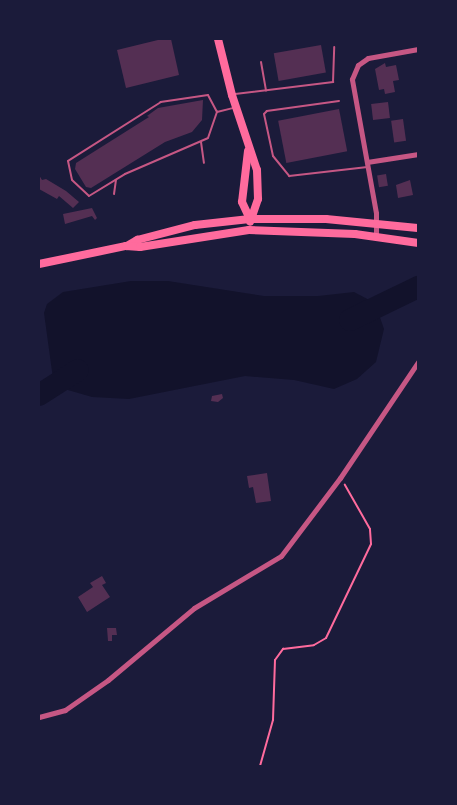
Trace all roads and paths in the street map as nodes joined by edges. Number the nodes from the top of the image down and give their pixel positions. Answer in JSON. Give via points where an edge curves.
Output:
{"nodes":[{"id":1,"x":218,"y":39,"type":"edge"},
{"id":2,"x":334,"y":47,"type":"dead end"},
{"id":3,"x":418,"y":49,"type":"edge"},
{"id":4,"x":261,"y":62,"type":"dead end"},
{"id":5,"x":266,"y":91,"type":"junction"},
{"id":6,"x":232,"y":95,"type":"junction"},
{"id":7,"x":339,"y":101,"type":"dead end"},
{"id":8,"x":236,"y":107,"type":"junction"},
{"id":9,"x":217,"y":112,"type":"junction"},
{"id":10,"x":201,"y":141,"type":"junction"},
{"id":11,"x":248,"y":148,"type":"junction"},
{"id":12,"x":418,"y":154,"type":"edge"},
{"id":13,"x":204,"y":163,"type":"dead end"},
{"id":14,"x":367,"y":165,"type":"junction"},
{"id":15,"x":116,"y":180,"type":"junction"},
{"id":16,"x":114,"y":194,"type":"dead end"},
{"id":17,"x":250,"y":219,"type":"junction"},
{"id":18,"x":377,"y":223,"type":"junction"},
{"id":19,"x":418,"y":228,"type":"edge"},
{"id":20,"x":249,"y":230,"type":"junction"},
{"id":21,"x":376,"y":237,"type":"junction"},
{"id":22,"x":418,"y":243,"type":"edge"},
{"id":23,"x":126,"y":246,"type":"junction"},
{"id":24,"x":39,"y":264,"type":"edge"},
{"id":25,"x":418,"y":362,"type":"edge"},
{"id":26,"x":340,"y":478,"type":"junction"},
{"id":27,"x":39,"y":717,"type":"edge"},
{"id":28,"x":260,"y":766,"type":"edge"}],
"edges":[{"from":1,"to":6,"type":"main road"},
{"from":2,"to":5,"type":"lane","via":[[333,82]]},
{"from":3,"to":14,"type":"street","via":[[369,58],[358,64],[352,79]]},
{"from":4,"to":5,"type":"lane"},
{"from":5,"to":6,"type":"lane"},
{"from":6,"to":8,"type":"main road"},
{"from":7,"to":14,"type":"lane","via":[[267,111],[264,114],[273,156],[289,176]]},
{"from":8,"to":9,"type":"lane"},
{"from":8,"to":11,"type":"main road"},
{"from":9,"to":10,"type":"lane","via":[[207,138]]},
{"from":9,"to":15,"type":"lane","via":[[208,95],[161,102],[68,161],[72,180],[89,196]]},
{"from":10,"to":13,"type":"lane"},
{"from":10,"to":15,"type":"lane"},
{"from":11,"to":17,"type":"main road","via":[[242,202]]},
{"from":11,"to":17,"type":"main road","via":[[256,170],[258,199]]},
{"from":12,"to":14,"type":"street"},
{"from":14,"to":18,"type":"street"},
{"from":15,"to":16,"type":"lane"},
{"from":17,"to":18,"type":"main road"},
{"from":17,"to":20,"type":"main road"},
{"from":17,"to":23,"type":"main road","via":[[195,225]]},
{"from":18,"to":19,"type":"main road"},
{"from":18,"to":21,"type":"street"},
{"from":20,"to":21,"type":"main road","via":[[308,230]]},
{"from":20,"to":23,"type":"main road"},
{"from":21,"to":22,"type":"main road"},
{"from":23,"to":24,"type":"main road"},
{"from":25,"to":26,"type":"street"},
{"from":26,"to":27,"type":"street","via":[[281,556],[194,608],[108,680],[65,710]]},
{"from":26,"to":28,"type":"path","via":[[370,529],[371,544],[326,638],[314,645],[283,649],[275,660],[273,720]]}]}
